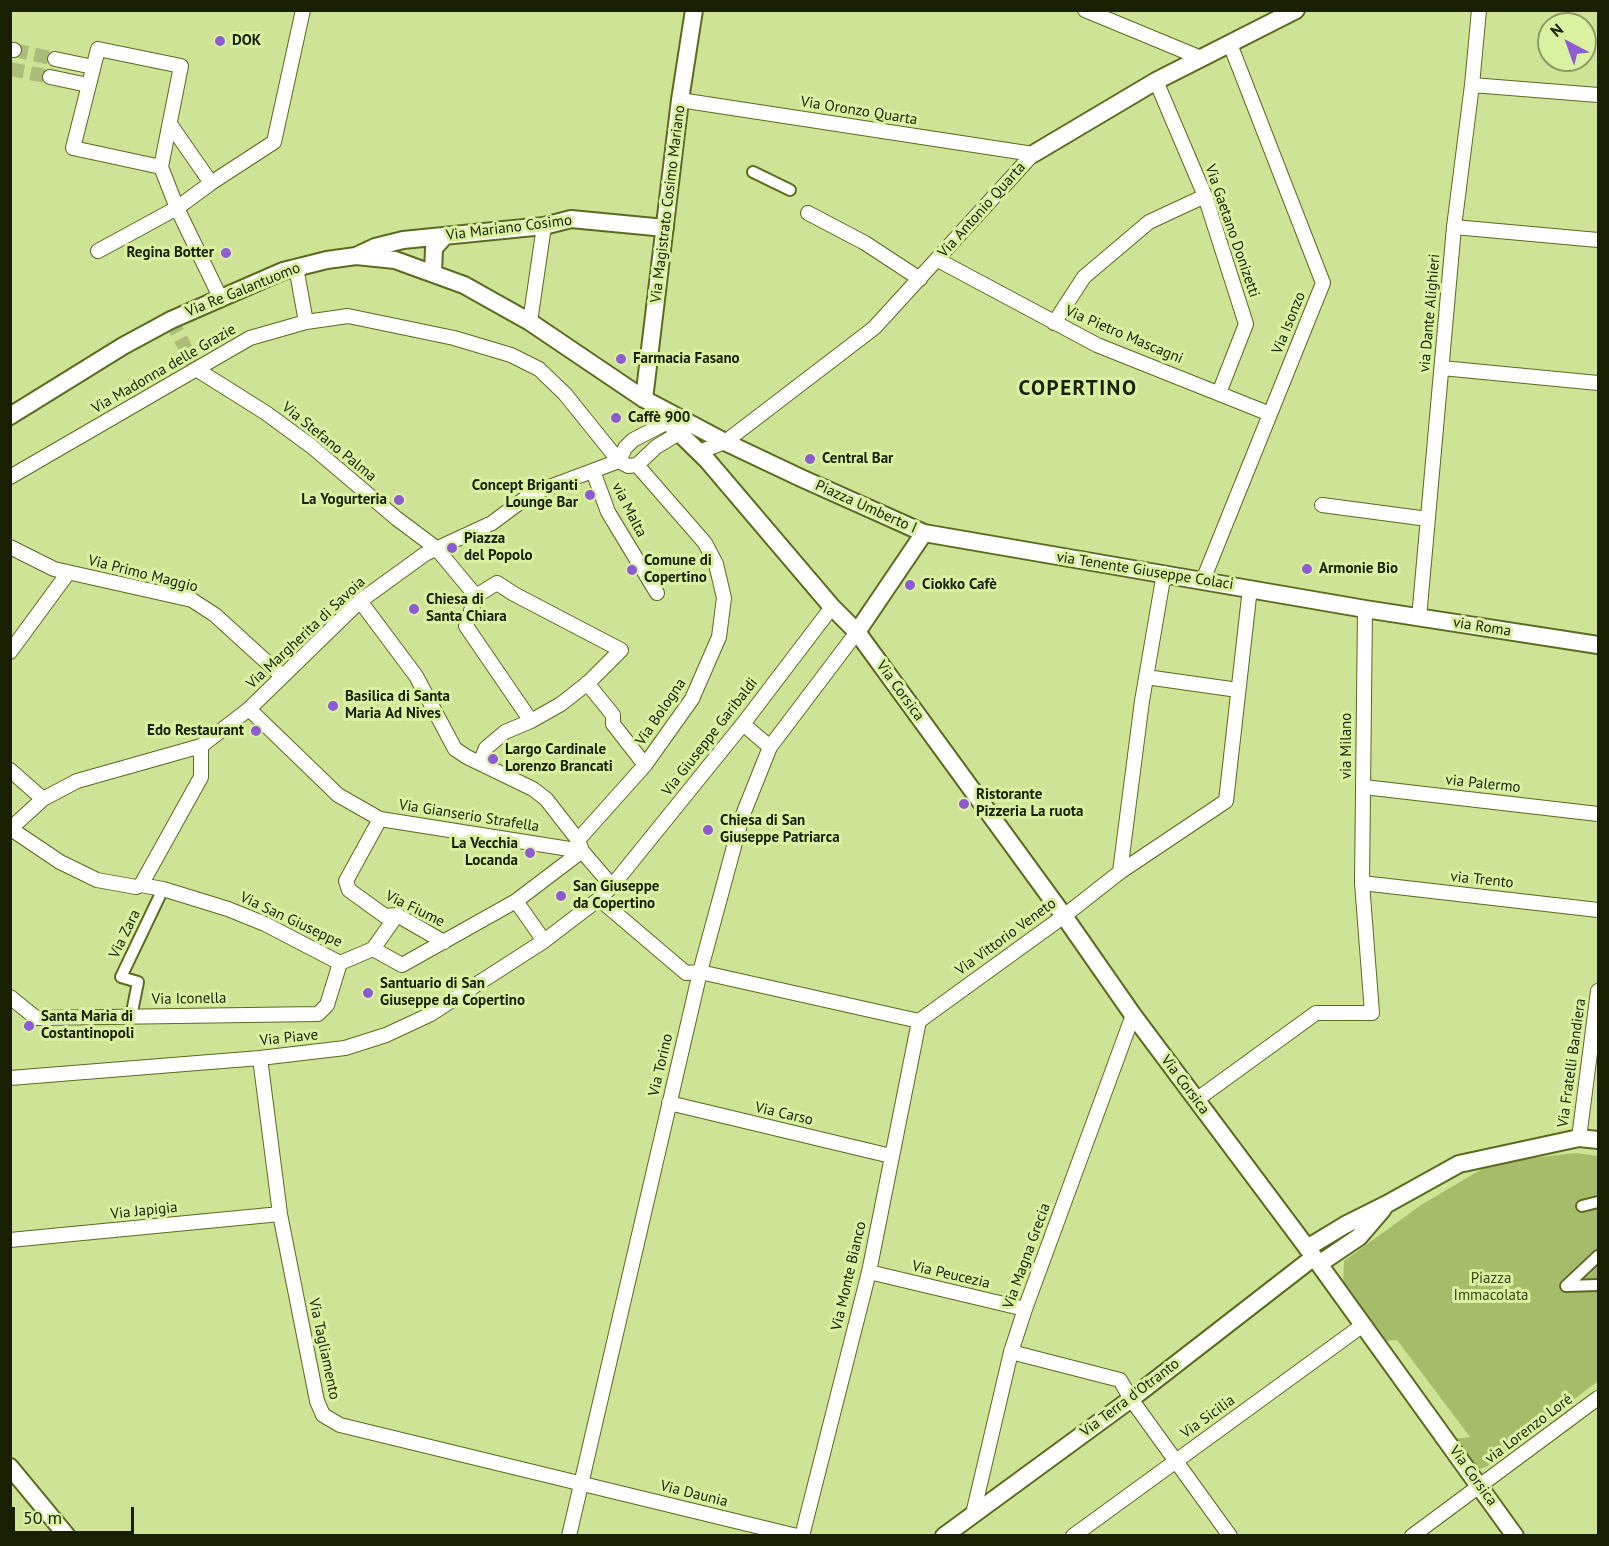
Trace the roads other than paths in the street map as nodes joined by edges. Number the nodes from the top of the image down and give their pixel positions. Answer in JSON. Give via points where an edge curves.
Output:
{"nodes":[{"id":1,"x":303,"y":10,"type":"edge"},
{"id":2,"x":694,"y":10,"type":"edge"},
{"id":3,"x":1085,"y":10,"type":"edge"},
{"id":4,"x":1296,"y":10,"type":"edge"},
{"id":5,"x":1479,"y":10,"type":"edge"},
{"id":6,"x":1230,"y":44,"type":"junction"},
{"id":7,"x":1201,"y":58,"type":"junction"},
{"id":8,"x":55,"y":59,"type":"tunnel mouth"},
{"id":9,"x":93,"y":68,"type":"junction"},
{"id":10,"x":50,"y":76,"type":"tunnel mouth"},
{"id":11,"x":1156,"y":81,"type":"junction"},
{"id":12,"x":88,"y":85,"type":"junction"},
{"id":13,"x":1472,"y":85,"type":"junction"},
{"id":14,"x":1599,"y":95,"type":"edge"},
{"id":15,"x":680,"y":100,"type":"junction"},
{"id":16,"x":170,"y":124,"type":"junction"},
{"id":17,"x":1033,"y":154,"type":"junction"},
{"id":18,"x":161,"y":167,"type":"junction"},
{"id":19,"x":753,"y":172,"type":"dead end"},
{"id":20,"x":211,"y":183,"type":"junction"},
{"id":21,"x":790,"y":190,"type":"dead end"},
{"id":22,"x":1205,"y":196,"type":"junction"},
{"id":23,"x":177,"y":208,"type":"junction"},
{"id":24,"x":808,"y":213,"type":"dead end"},
{"id":25,"x":544,"y":226,"type":"junction"},
{"id":26,"x":1454,"y":227,"type":"junction"},
{"id":27,"x":665,"y":228,"type":"junction"},
{"id":28,"x":445,"y":236,"type":"junction"},
{"id":29,"x":1599,"y":240,"type":"edge"},
{"id":30,"x":98,"y":251,"type":"dead end"},
{"id":31,"x":356,"y":256,"type":"junction"},
{"id":32,"x":938,"y":260,"type":"junction"},
{"id":33,"x":296,"y":267,"type":"junction"},
{"id":34,"x":433,"y":273,"type":"junction"},
{"id":35,"x":920,"y":279,"type":"junction"},
{"id":36,"x":220,"y":297,"type":"junction"},
{"id":37,"x":306,"y":322,"type":"junction"},
{"id":38,"x":530,"y":322,"type":"junction"},
{"id":39,"x":1054,"y":323,"type":"junction"},
{"id":40,"x":1442,"y":368,"type":"junction"},
{"id":41,"x":196,"y":369,"type":"junction"},
{"id":42,"x":1599,"y":383,"type":"edge"},
{"id":43,"x":1219,"y":393,"type":"junction"},
{"id":44,"x":644,"y":399,"type":"junction"},
{"id":45,"x":1270,"y":414,"type":"junction"},
{"id":46,"x":10,"y":416,"type":"edge"},
{"id":47,"x":677,"y":425,"type":"junction"},
{"id":48,"x":731,"y":445,"type":"junction"},
{"id":49,"x":699,"y":452,"type":"junction"},
{"id":50,"x":619,"y":461,"type":"junction"},
{"id":51,"x":637,"y":465,"type":"junction"},
{"id":52,"x":715,"y":469,"type":"junction"},
{"id":53,"x":593,"y":471,"type":"junction"},
{"id":54,"x":10,"y":477,"type":"edge"},
{"id":55,"x":1322,"y":505,"type":"dead end"},
{"id":56,"x":1428,"y":519,"type":"junction"},
{"id":57,"x":924,"y":533,"type":"junction"},
{"id":58,"x":10,"y":547,"type":"edge"},
{"id":59,"x":435,"y":548,"type":"junction"},
{"id":60,"x":68,"y":573,"type":"junction"},
{"id":61,"x":1164,"y":573,"type":"junction"},
{"id":62,"x":1203,"y":580,"type":"junction"},
{"id":63,"x":1250,"y":588,"type":"junction"},
{"id":64,"x":657,"y":593,"type":"dead end"},
{"id":65,"x":476,"y":596,"type":"junction"},
{"id":66,"x":360,"y":600,"type":"junction"},
{"id":67,"x":832,"y":607,"type":"junction"},
{"id":68,"x":1365,"y":609,"type":"junction"},
{"id":69,"x":1419,"y":618,"type":"junction"},
{"id":70,"x":857,"y":632,"type":"junction"},
{"id":71,"x":1599,"y":645,"type":"edge"},
{"id":72,"x":10,"y":652,"type":"edge"},
{"id":73,"x":282,"y":676,"type":"junction"},
{"id":74,"x":1146,"y":677,"type":"junction"},
{"id":75,"x":588,"y":683,"type":"junction"},
{"id":76,"x":1239,"y":690,"type":"junction"},
{"id":77,"x":249,"y":709,"type":"junction"},
{"id":78,"x":531,"y":721,"type":"junction"},
{"id":79,"x":743,"y":724,"type":"junction"},
{"id":80,"x":201,"y":746,"type":"junction"},
{"id":81,"x":770,"y":747,"type":"junction"},
{"id":82,"x":480,"y":764,"type":"junction"},
{"id":83,"x":645,"y":765,"type":"junction"},
{"id":84,"x":10,"y":770,"type":"edge"},
{"id":85,"x":1364,"y":787,"type":"junction"},
{"id":86,"x":43,"y":799,"type":"junction"},
{"id":87,"x":1599,"y":814,"type":"edge"},
{"id":88,"x":380,"y":819,"type":"junction"},
{"id":89,"x":11,"y":829,"type":"edge"},
{"id":90,"x":580,"y":845,"type":"junction"},
{"id":91,"x":1120,"y":872,"type":"junction"},
{"id":92,"x":1362,"y":883,"type":"junction"},
{"id":93,"x":141,"y":885,"type":"junction"},
{"id":94,"x":612,"y":886,"type":"junction"},
{"id":95,"x":163,"y":889,"type":"junction"},
{"id":96,"x":599,"y":899,"type":"junction"},
{"id":97,"x":516,"y":901,"type":"junction"},
{"id":98,"x":1599,"y":910,"type":"edge"},
{"id":99,"x":397,"y":915,"type":"junction"},
{"id":100,"x":1064,"y":915,"type":"junction"},
{"id":101,"x":544,"y":941,"type":"junction"},
{"id":102,"x":444,"y":942,"type":"junction"},
{"id":103,"x":373,"y":948,"type":"junction"},
{"id":104,"x":340,"y":963,"type":"junction"},
{"id":105,"x":700,"y":972,"type":"junction"},
{"id":106,"x":1599,"y":991,"type":"edge"},
{"id":107,"x":10,"y":997,"type":"edge"},
{"id":108,"x":1133,"y":1015,"type":"junction"},
{"id":109,"x":131,"y":1017,"type":"junction"},
{"id":110,"x":919,"y":1021,"type":"junction"},
{"id":111,"x":260,"y":1058,"type":"junction"},
{"id":112,"x":10,"y":1078,"type":"edge"},
{"id":113,"x":1196,"y":1100,"type":"junction"},
{"id":114,"x":669,"y":1103,"type":"junction"},
{"id":115,"x":1579,"y":1138,"type":"junction"},
{"id":116,"x":1599,"y":1140,"type":"edge"},
{"id":117,"x":891,"y":1156,"type":"junction"},
{"id":118,"x":1599,"y":1202,"type":"edge"},
{"id":119,"x":1582,"y":1206,"type":"dead end"},
{"id":120,"x":280,"y":1214,"type":"junction"},
{"id":121,"x":10,"y":1240,"type":"edge"},
{"id":122,"x":1314,"y":1256,"type":"junction"},
{"id":123,"x":1599,"y":1256,"type":"edge"},
{"id":124,"x":869,"y":1272,"type":"junction"},
{"id":125,"x":1599,"y":1285,"type":"edge"},
{"id":126,"x":1025,"y":1309,"type":"junction"},
{"id":127,"x":1363,"y":1326,"type":"junction"},
{"id":128,"x":1011,"y":1352,"type":"junction"},
{"id":129,"x":1599,"y":1398,"type":"edge"},
{"id":130,"x":1131,"y":1399,"type":"junction"},
{"id":131,"x":1176,"y":1460,"type":"junction"},
{"id":132,"x":12,"y":1471,"type":"edge"},
{"id":133,"x":583,"y":1484,"type":"junction"},
{"id":134,"x":1480,"y":1486,"type":"junction"},
{"id":135,"x":973,"y":1514,"type":"junction"},
{"id":136,"x":67,"y":1536,"type":"edge"},
{"id":137,"x":570,"y":1536,"type":"edge"},
{"id":138,"x":796,"y":1536,"type":"edge"},
{"id":139,"x":802,"y":1536,"type":"edge"},
{"id":140,"x":944,"y":1536,"type":"edge"},
{"id":141,"x":1073,"y":1536,"type":"edge"},
{"id":142,"x":1230,"y":1536,"type":"edge"},
{"id":143,"x":1412,"y":1536,"type":"edge"},
{"id":144,"x":1515,"y":1536,"type":"edge"}],
"edges":[{"from":1,"to":20,"type":"street","via":[[274,142]]},
{"from":2,"to":15,"type":"street","name":"Via Magistrato Cosimo Mariano"},
{"from":3,"to":7,"type":"street"},
{"from":4,"to":6,"type":"street","name":"Via Antonio Quarta"},
{"from":5,"to":13,"type":"street","name":"via Dante Alighieri"},
{"from":6,"to":7,"type":"street","name":"Via Antonio Quarta"},
{"from":6,"to":45,"type":"street","name":"Via Isonzo","via":[[1323,284]]},
{"from":7,"to":11,"type":"street","name":"Via Antonio Quarta"},
{"from":8,"to":9,"type":"street"},
{"from":9,"to":12,"type":"street"},
{"from":9,"to":16,"type":"street","via":[[98,49],[181,66]]},
{"from":10,"to":12,"type":"street"},
{"from":11,"to":17,"type":"street","name":"Via Antonio Quarta"},
{"from":11,"to":22,"type":"street","name":"Via Gaetano Donizetti"},
{"from":12,"to":18,"type":"street","via":[[73,148]]},
{"from":13,"to":14,"type":"street"},
{"from":13,"to":26,"type":"street","name":"via Dante Alighieri"},
{"from":15,"to":17,"type":"street","name":"Via Oronzo Quarta"},
{"from":15,"to":27,"type":"street","name":"Via Magistrato Cosimo Mariano"},
{"from":16,"to":18,"type":"street"},
{"from":16,"to":20,"type":"street"},
{"from":17,"to":32,"type":"street","name":"Via Antonio Quarta"},
{"from":18,"to":23,"type":"street"},
{"from":19,"to":21,"type":"street"},
{"from":20,"to":23,"type":"street"},
{"from":22,"to":39,"type":"street","via":[[1149,222],[1084,277]]},
{"from":22,"to":43,"type":"street","name":"Via Gaetano Donizetti","via":[[1246,324]]},
{"from":23,"to":30,"type":"street"},
{"from":23,"to":36,"type":"street"},
{"from":24,"to":35,"type":"street","via":[[865,243]]},
{"from":25,"to":27,"type":"street","name":"Via Mariano Cosimo","via":[[571,219]]},
{"from":25,"to":28,"type":"street","name":"Via Mariano Cosimo"},
{"from":25,"to":38,"type":"street"},
{"from":26,"to":29,"type":"street"},
{"from":26,"to":40,"type":"street","name":"via Dante Alighieri"},
{"from":27,"to":44,"type":"street","name":"Via Magistrato Cosimo Mariano"},
{"from":28,"to":31,"type":"street","name":"Via Mariano Cosimo","via":[[403,240]]},
{"from":28,"to":34,"type":"street","via":[[434,248]]},
{"from":31,"to":33,"type":"street","name":"Via Re Galantuomo"},
{"from":31,"to":34,"type":"street","name":"Via Re Galantuomo","via":[[394,260]]},
{"from":32,"to":35,"type":"street","name":"Via Antonio Quarta"},
{"from":32,"to":39,"type":"street","name":"Via Pietro Mascagni"},
{"from":33,"to":36,"type":"street","name":"Via Re Galantuomo"},
{"from":33,"to":37,"type":"street"},
{"from":34,"to":38,"type":"street","name":"Via Re Galantuomo","via":[[464,285]]},
{"from":35,"to":48,"type":"street","name":"Via Antonio Quarta","via":[[874,328]]},
{"from":36,"to":46,"type":"street","name":"Via Re Galantuomo","via":[[123,346]]},
{"from":37,"to":41,"type":"street","name":"Via Madonna delle Grazie","via":[[250,338]]},
{"from":37,"to":50,"type":"street","name":"Via Madonna delle Grazie","via":[[348,316],[454,338],[510,355],[539,369],[565,394]]},
{"from":38,"to":44,"type":"street","name":"Via Re Galantuomo"},
{"from":39,"to":43,"type":"street","name":"Via Pietro Mascagni","via":[[1097,345]]},
{"from":40,"to":42,"type":"street"},
{"from":40,"to":56,"type":"street","name":"via Dante Alighieri"},
{"from":41,"to":54,"type":"street","name":"Via Madonna delle Grazie"},
{"from":41,"to":59,"type":"street","name":"Via Stefano Palma","via":[[266,413]]},
{"from":43,"to":45,"type":"street","name":"Via Pietro Mascagni"},
{"from":44,"to":47,"type":"street","name":"Piazza Umberto I"},
{"from":45,"to":62,"type":"street","name":"Via Isonzo"},
{"from":47,"to":48,"type":"street","name":"Piazza Umberto I"},
{"from":47,"to":49,"type":"street","name":"Piazza Umberto I"},
{"from":47,"to":50,"type":"street","via":[[633,440],[624,448]]},
{"from":47,"to":51,"type":"street"},
{"from":48,"to":49,"type":"street","name":"Via Antonio Quarta"},
{"from":48,"to":52,"type":"street"},
{"from":48,"to":57,"type":"street","name":"Piazza Umberto I"},
{"from":49,"to":52,"type":"street","name":"Piazza Umberto I"},
{"from":50,"to":51,"type":"street"},
{"from":50,"to":53,"type":"street","name":"Via Margherita di Savoia"},
{"from":51,"to":83,"type":"street","name":"Via Bologna","via":[[705,543],[716,564],[724,598],[719,638],[692,699]]},
{"from":52,"to":67,"type":"street","name":"Piazza Umberto I"},
{"from":53,"to":59,"type":"street","name":"Via Margherita di Savoia","via":[[527,497],[492,523]]},
{"from":53,"to":64,"type":"street","name":"via Malta","via":[[609,512]]},
{"from":55,"to":56,"type":"street"},
{"from":56,"to":69,"type":"street","name":"via Dante Alighieri"},
{"from":57,"to":61,"type":"street","name":"via Tenente Giuseppe Colaci"},
{"from":57,"to":70,"type":"street","name":"Piazza Umberto I"},
{"from":58,"to":60,"type":"street","name":"Via Primo Maggio"},
{"from":59,"to":65,"type":"street","name":"Via Stefano Palma"},
{"from":59,"to":66,"type":"street","name":"Via Margherita di Savoia"},
{"from":60,"to":72,"type":"street"},
{"from":60,"to":73,"type":"street","name":"Via Primo Maggio","via":[[192,600]]},
{"from":61,"to":62,"type":"street","name":"via Tenente Giuseppe Colaci"},
{"from":61,"to":74,"type":"street"},
{"from":62,"to":63,"type":"street","name":"via Tenente Giuseppe Colaci"},
{"from":63,"to":68,"type":"street","name":"via Tenente Giuseppe Colaci"},
{"from":63,"to":76,"type":"street","name":"Via Vittorio Veneto"},
{"from":65,"to":75,"type":"street","via":[[497,583],[621,650]]},
{"from":65,"to":78,"type":"street","via":[[466,626]]},
{"from":66,"to":73,"type":"street","name":"Via Margherita di Savoia"},
{"from":66,"to":82,"type":"street","via":[[416,676],[455,749]]},
{"from":67,"to":70,"type":"street","name":"Piazza Umberto I"},
{"from":67,"to":79,"type":"street","name":"Via Giuseppe Garibaldi"},
{"from":68,"to":69,"type":"street","name":"via Roma"},
{"from":68,"to":85,"type":"street","name":"via Milano"},
{"from":69,"to":71,"type":"street","name":"via Roma"},
{"from":70,"to":81,"type":"street","name":"Via Torino"},
{"from":70,"to":100,"type":"street","name":"Via Corsica"},
{"from":73,"to":77,"type":"street","name":"Via Margherita di Savoia"},
{"from":74,"to":76,"type":"street"},
{"from":74,"to":91,"type":"street"},
{"from":75,"to":78,"type":"street"},
{"from":75,"to":83,"type":"street"},
{"from":76,"to":91,"type":"street","name":"Via Vittorio Veneto","via":[[1226,801]]},
{"from":77,"to":80,"type":"street","name":"Via Margherita di Savoia"},
{"from":77,"to":88,"type":"street","name":"Via Gianserio Strafella","via":[[338,795]]},
{"from":78,"to":82,"type":"street","via":[[505,732],[486,748]]},
{"from":79,"to":81,"type":"street"},
{"from":79,"to":94,"type":"street","name":"Via Giuseppe Garibaldi"},
{"from":80,"to":86,"type":"street","name":"Via Margherita di Savoia","via":[[77,781]]},
{"from":80,"to":93,"type":"street","via":[[201,777]]},
{"from":81,"to":105,"type":"street","name":"Via Torino","via":[[742,817]]},
{"from":82,"to":90,"type":"street","via":[[546,799]]},
{"from":83,"to":90,"type":"street","name":"Via Bologna"},
{"from":84,"to":86,"type":"street"},
{"from":85,"to":87,"type":"street","name":"via Palermo"},
{"from":85,"to":92,"type":"street","name":"via Milano"},
{"from":86,"to":89,"type":"street","name":"Via Margherita di Savoia"},
{"from":88,"to":90,"type":"street","name":"Via Gianserio Strafella"},
{"from":88,"to":99,"type":"street","name":"Via Fiume","via":[[346,881],[349,890],[385,916]]},
{"from":89,"to":93,"type":"street","name":"Via San Giuseppe","via":[[60,862],[97,880]]},
{"from":90,"to":94,"type":"street"},
{"from":90,"to":97,"type":"street","name":"Via Bologna"},
{"from":91,"to":100,"type":"street","name":"Via Vittorio Veneto"},
{"from":92,"to":98,"type":"street","name":"via Trento"},
{"from":92,"to":113,"type":"street","name":"via Milano","via":[[1372,1013],[1316,1013]]},
{"from":93,"to":95,"type":"street","name":"Via San Giuseppe"},
{"from":94,"to":96,"type":"street","name":"Via Giuseppe Garibaldi"},
{"from":95,"to":104,"type":"street","name":"Via San Giuseppe","via":[[265,924]]},
{"from":95,"to":109,"type":"street","name":"Via Zara","via":[[121,977],[138,982]]},
{"from":96,"to":101,"type":"street","name":"Via Piave"},
{"from":96,"to":105,"type":"street","via":[[686,973]]},
{"from":97,"to":101,"type":"street"},
{"from":97,"to":102,"type":"street"},
{"from":99,"to":102,"type":"street","name":"Via Fiume"},
{"from":99,"to":103,"type":"street"},
{"from":100,"to":108,"type":"street","name":"Via Corsica"},
{"from":100,"to":110,"type":"street","name":"Via Vittorio Veneto"},
{"from":101,"to":111,"type":"street","name":"Via Piave","via":[[429,1015],[386,1035],[345,1048]]},
{"from":102,"to":103,"type":"street","via":[[402,965]]},
{"from":103,"to":104,"type":"street","name":"Via San Giuseppe"},
{"from":104,"to":109,"type":"street","name":"Via Iconella","via":[[327,1005],[318,1014]]},
{"from":105,"to":110,"type":"street"},
{"from":105,"to":114,"type":"street","name":"Via Torino"},
{"from":106,"to":115,"type":"street","name":"Via Fratelli Bandiera"},
{"from":107,"to":109,"type":"street","name":"Via Iconella","via":[[36,1018]]},
{"from":108,"to":113,"type":"street","name":"Via Corsica"},
{"from":108,"to":126,"type":"street","name":"Via Magna Grecia"},
{"from":110,"to":117,"type":"street","name":"Via Monte Bianco"},
{"from":111,"to":112,"type":"street","name":"Via Piave"},
{"from":111,"to":120,"type":"street","name":"Via Tagliamento"},
{"from":113,"to":122,"type":"street","name":"Via Corsica"},
{"from":114,"to":117,"type":"street","name":"Via Carso"},
{"from":114,"to":133,"type":"street","name":"Via Torino"},
{"from":115,"to":116,"type":"street"},
{"from":115,"to":122,"type":"street","name":"Via Terra d'Otranto","via":[[1459,1164],[1344,1225]]},
{"from":117,"to":124,"type":"street","name":"Via Monte Bianco"},
{"from":118,"to":119,"type":"street"},
{"from":120,"to":121,"type":"street","name":"Via Japigia"},
{"from":120,"to":133,"type":"street","name":"Via Tagliamento","via":[[323,1415],[340,1425]]},
{"from":122,"to":127,"type":"street","name":"Via Corsica"},
{"from":122,"to":130,"type":"street","name":"Via Terra d'Otranto"},
{"from":123,"to":125,"type":"street","via":[[1566,1286]]},
{"from":124,"to":126,"type":"street","name":"Via Peucezia"},
{"from":124,"to":139,"type":"street","name":"Via Monte Bianco"},
{"from":126,"to":128,"type":"street","name":"Via Magna Grecia"},
{"from":127,"to":131,"type":"street","name":"Via Sicilia"},
{"from":127,"to":134,"type":"street","name":"Via Corsica"},
{"from":128,"to":130,"type":"street","via":[[1120,1380]]},
{"from":128,"to":135,"type":"street","name":"Via Magna Grecia"},
{"from":129,"to":134,"type":"street","name":"via Lorenzo Loré"},
{"from":130,"to":131,"type":"street"},
{"from":130,"to":135,"type":"street","name":"Via Terra d'Otranto"},
{"from":131,"to":141,"type":"street","name":"Via Sicilia"},
{"from":131,"to":142,"type":"street"},
{"from":132,"to":136,"type":"street"},
{"from":133,"to":137,"type":"street","name":"Via Torino"},
{"from":133,"to":138,"type":"street","name":"Via Daunia"},
{"from":134,"to":143,"type":"street","name":"via Lorenzo Loré"},
{"from":134,"to":144,"type":"street","name":"Via Corsica"},
{"from":135,"to":140,"type":"street","name":"Via Terra d'Otranto"}]}
